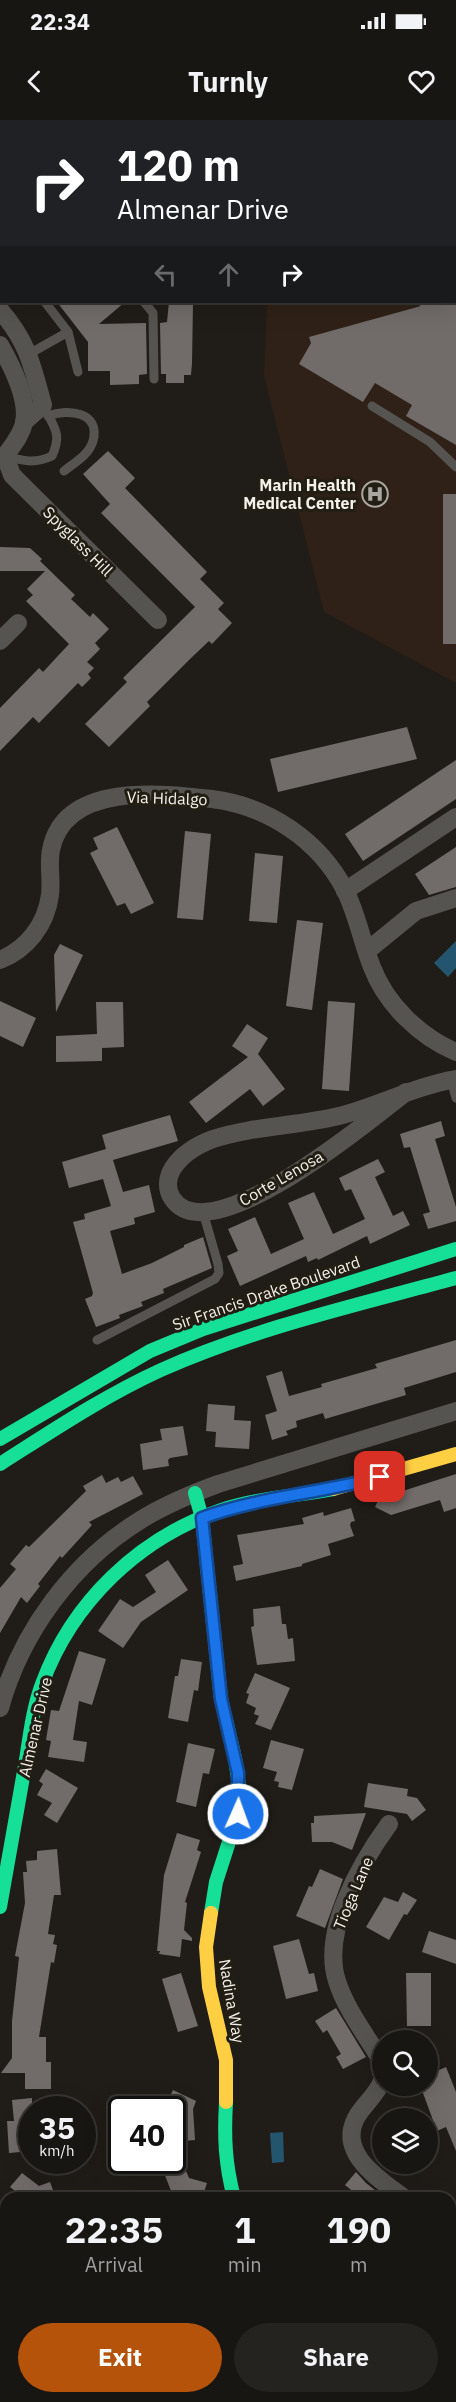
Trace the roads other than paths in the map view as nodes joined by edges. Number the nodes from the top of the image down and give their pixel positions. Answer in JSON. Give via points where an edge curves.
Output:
{"nodes":[{"id":1,"x":46,"y":303,"type":"edge"},
{"id":2,"x":145,"y":303,"type":"edge"},
{"id":3,"x":0,"y":310,"type":"edge"},
{"id":4,"x":68,"y":332,"type":"junction"},
{"id":5,"x":0,"y":345,"type":"edge"},
{"id":6,"x":29,"y":354,"type":"junction"},
{"id":7,"x":78,"y":372,"type":"dead end"},
{"id":8,"x":154,"y":379,"type":"dead end"},
{"id":9,"x":372,"y":406,"type":"dead end"},
{"id":10,"x":45,"y":410,"type":"junction"},
{"id":11,"x":24,"y":422,"type":"junction"},
{"id":12,"x":2,"y":457,"type":"edge"},
{"id":13,"x":456,"y":467,"type":"edge"},
{"id":14,"x":64,"y":471,"type":"dead end"},
{"id":15,"x":158,"y":620,"type":"dead end"},
{"id":16,"x":18,"y":623,"type":"dead end"},
{"id":17,"x":0,"y":641,"type":"edge"},
{"id":18,"x":456,"y":817,"type":"edge"},
{"id":19,"x":345,"y":891,"type":"junction"},
{"id":20,"x":456,"y":898,"type":"edge"},
{"id":21,"x":367,"y":951,"type":"junction"},
{"id":22,"x":0,"y":960,"type":"edge"},
{"id":23,"x":456,"y":1052,"type":"edge"},
{"id":24,"x":454,"y":1086,"type":"edge"},
{"id":25,"x":406,"y":1092,"type":"junction"},
{"id":26,"x":203,"y":1212,"type":"junction"},
{"id":27,"x":456,"y":1249,"type":"edge"},
{"id":28,"x":456,"y":1278,"type":"edge"},
{"id":29,"x":97,"y":1340,"type":"dead end"},
{"id":30,"x":456,"y":1411,"type":"edge"},
{"id":31,"x":0,"y":1439,"type":"edge"},
{"id":32,"x":456,"y":1454,"type":"edge"},
{"id":33,"x":0,"y":1464,"type":"edge"},
{"id":34,"x":195,"y":1493,"type":"junction"},
{"id":35,"x":202,"y":1518,"type":"junction"},
{"id":36,"x":0,"y":1708,"type":"edge"},
{"id":37,"x":389,"y":1824,"type":"dead end"},
{"id":38,"x":0,"y":1907,"type":"edge"},
{"id":39,"x":372,"y":2045,"type":"edge"},
{"id":40,"x":374,"y":2096,"type":"edge"},
{"id":41,"x":232,"y":2192,"type":"edge"},
{"id":42,"x":396,"y":2192,"type":"edge"},
{"id":43,"x":0,"y":2228,"type":"edge"},
{"id":44,"x":0,"y":2260,"type":"edge"}],
"edges":[{"from":1,"to":4,"type":"lane"},
{"from":2,"to":8,"type":"lane","via":[[153,313]]},
{"from":3,"to":6,"type":"street"},
{"from":4,"to":6,"type":"lane"},
{"from":4,"to":7,"type":"lane"},
{"from":5,"to":11,"type":"street","via":[[18,379]]},
{"from":6,"to":10,"type":"street"},
{"from":9,"to":13,"type":"lane","via":[[430,442]]},
{"from":10,"to":11,"type":"street"},
{"from":10,"to":12,"type":"lane","via":[[56,429],[58,443],[52,456],[39,462]]},
{"from":10,"to":14,"type":"lane","via":[[80,414],[88,419],[92,429],[93,440],[87,452]]},
{"from":11,"to":12,"type":"street","via":[[16,441]]},
{"from":12,"to":15,"type":"street","name":"Spyglass Hill","via":[[12,475]]},
{"from":16,"to":17,"type":"street"},
{"from":18,"to":19,"type":"street"},
{"from":19,"to":21,"type":"street","name":"Via Hidalgo"},
{"from":19,"to":22,"type":"street","name":"Via Hidalgo","via":[[319,852],[300,835],[252,809],[180,795],[94,801],[73,813],[58,830],[51,850],[50,896],[38,930],[25,946]]},
{"from":20,"to":21,"type":"street","via":[[416,911]]},
{"from":21,"to":23,"type":"street","name":"Via Hidalgo","via":[[386,994],[405,1017]]},
{"from":24,"to":25,"type":"street","name":"Corte Lenosa"},
{"from":25,"to":26,"type":"street","name":"Corte Lenosa","via":[[340,1143],[277,1184],[242,1203]]},
{"from":25,"to":26,"type":"street","name":"Corte Lenosa","via":[[338,1116],[222,1137],[193,1149],[170,1172],[168,1188],[179,1206]]},
{"from":26,"to":29,"type":"lane","via":[[218,1264],[216,1279]]},
{"from":27,"to":31,"type":"street","name":"Sir Francis Drake Boulevard","via":[[203,1329],[122,1367]]},
{"from":28,"to":33,"type":"street","via":[[210,1349],[113,1395]]},
{"from":30,"to":34,"type":"street","name":"Almenar Drive"},
{"from":32,"to":35,"type":"street","name":"Almenar Drive","via":[[348,1485],[241,1505]]},
{"from":34,"to":35,"type":"street","name":"Nadina Way"},
{"from":34,"to":36,"type":"street","name":"Almenar Drive","via":[[131,1526],[72,1578],[25,1644]]},
{"from":35,"to":38,"type":"street","name":"Almenar Drive","via":[[153,1543],[119,1570],[87,1604],[59,1647],[35,1712]]},
{"from":35,"to":41,"type":"street","name":"Nadina Way","via":[[221,1699],[239,1786],[235,1827],[215,1888],[206,1947],[209,1987],[226,2061],[224,2140]]},
{"from":37,"to":39,"type":"street","name":"Tioga Lane","via":[[346,1902],[332,1956],[342,1995]]},
{"from":40,"to":42,"type":"street","via":[[354,2121],[353,2146],[369,2170]]},
{"from":43,"to":44,"type":"street"}]}
